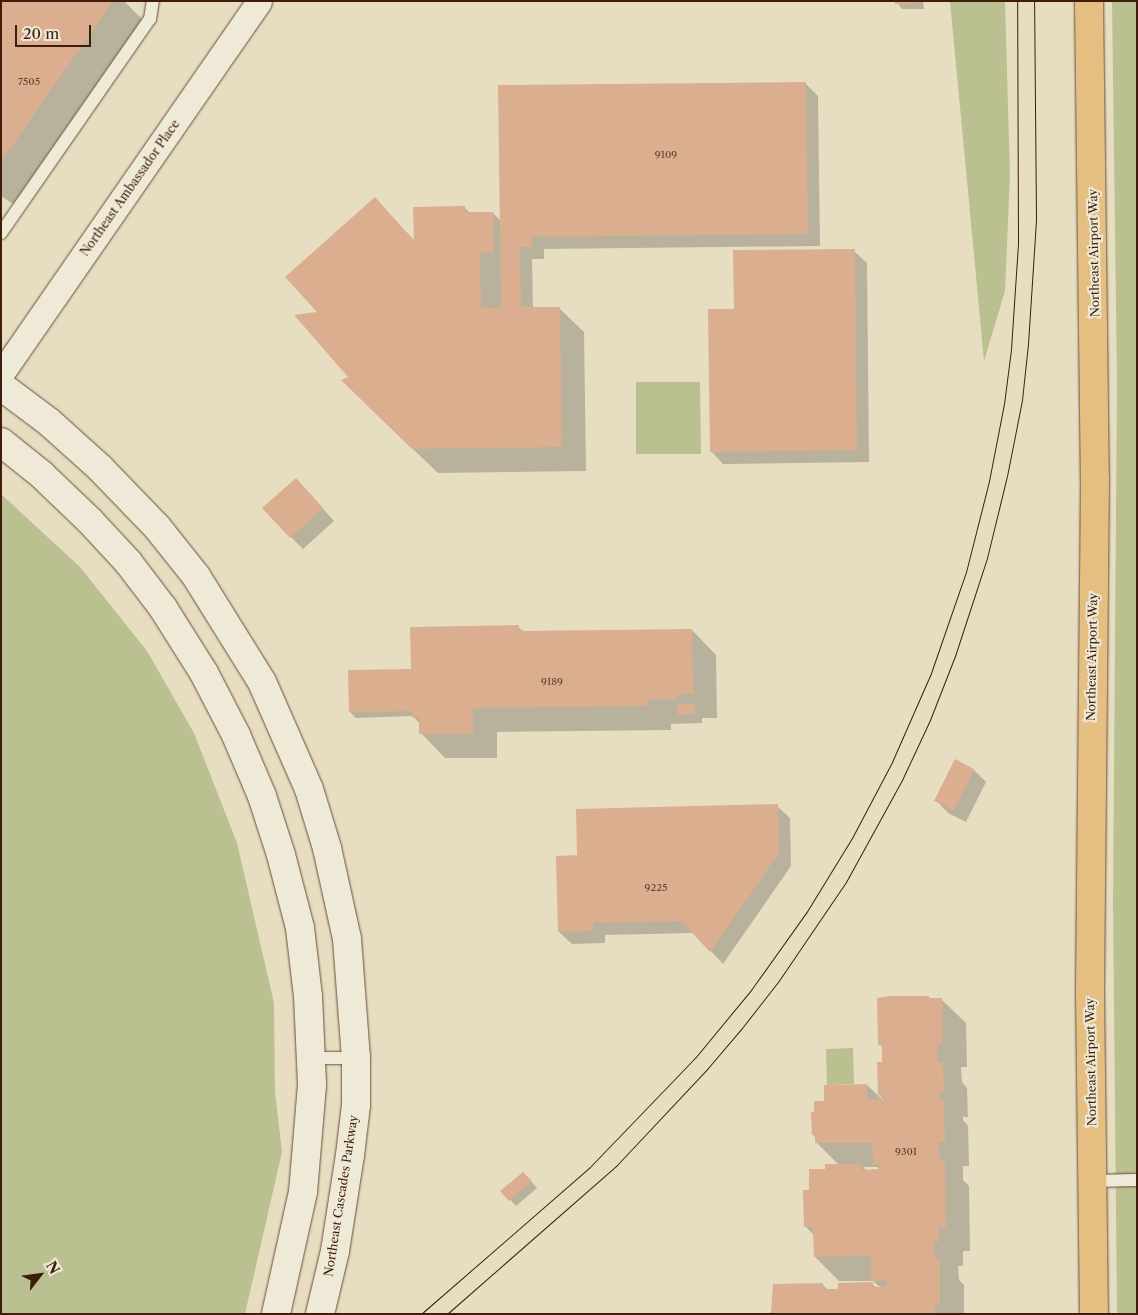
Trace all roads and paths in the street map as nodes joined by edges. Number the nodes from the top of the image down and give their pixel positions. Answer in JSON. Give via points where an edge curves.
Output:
{"nodes":[{"id":1,"x":153,"y":1,"type":"edge"},
{"id":2,"x":1089,"y":1,"type":"edge"},
{"id":3,"x":259,"y":2,"type":"edge"},
{"id":4,"x":1,"y":233,"type":"edge"},
{"id":5,"x":1,"y":374,"type":"edge"},
{"id":6,"x":1,"y":386,"type":"edge"},
{"id":7,"x":1,"y":442,"type":"edge"},
{"id":8,"x":312,"y":1058,"type":"junction"},
{"id":9,"x":356,"y":1058,"type":"junction"},
{"id":10,"x":1137,"y":1180,"type":"edge"},
{"id":11,"x":1093,"y":1181,"type":"junction"},
{"id":12,"x":276,"y":1314,"type":"edge"},
{"id":13,"x":320,"y":1314,"type":"edge"},
{"id":14,"x":1094,"y":1314,"type":"edge"}],
"edges":[{"from":1,"to":4,"type":"lane","via":[[150,19]]},
{"from":2,"to":11,"type":"main road","name":"Northeast Airport Way","via":[[1095,469],[1090,992]]},
{"from":3,"to":5,"type":"street","name":"Northeast Ambassador Place"},
{"from":6,"to":9,"type":"street","name":"Northeast Cascades Parkway","via":[[49,422],[100,468],[157,527],[196,576],[262,682],[298,761],[327,848],[347,939]]},
{"from":7,"to":8,"type":"street","via":[[48,481],[128,562],[163,608],[204,673],[236,735],[262,796],[300,928]]},
{"from":8,"to":9,"type":"lane"},
{"from":8,"to":12,"type":"street","via":[[303,1192]]},
{"from":9,"to":13,"type":"street","name":"Northeast Cascades Parkway","via":[[356,1105],[350,1156],[335,1251]]},
{"from":10,"to":11,"type":"lane"},
{"from":11,"to":14,"type":"main road","name":"Northeast Airport Way"}]}
